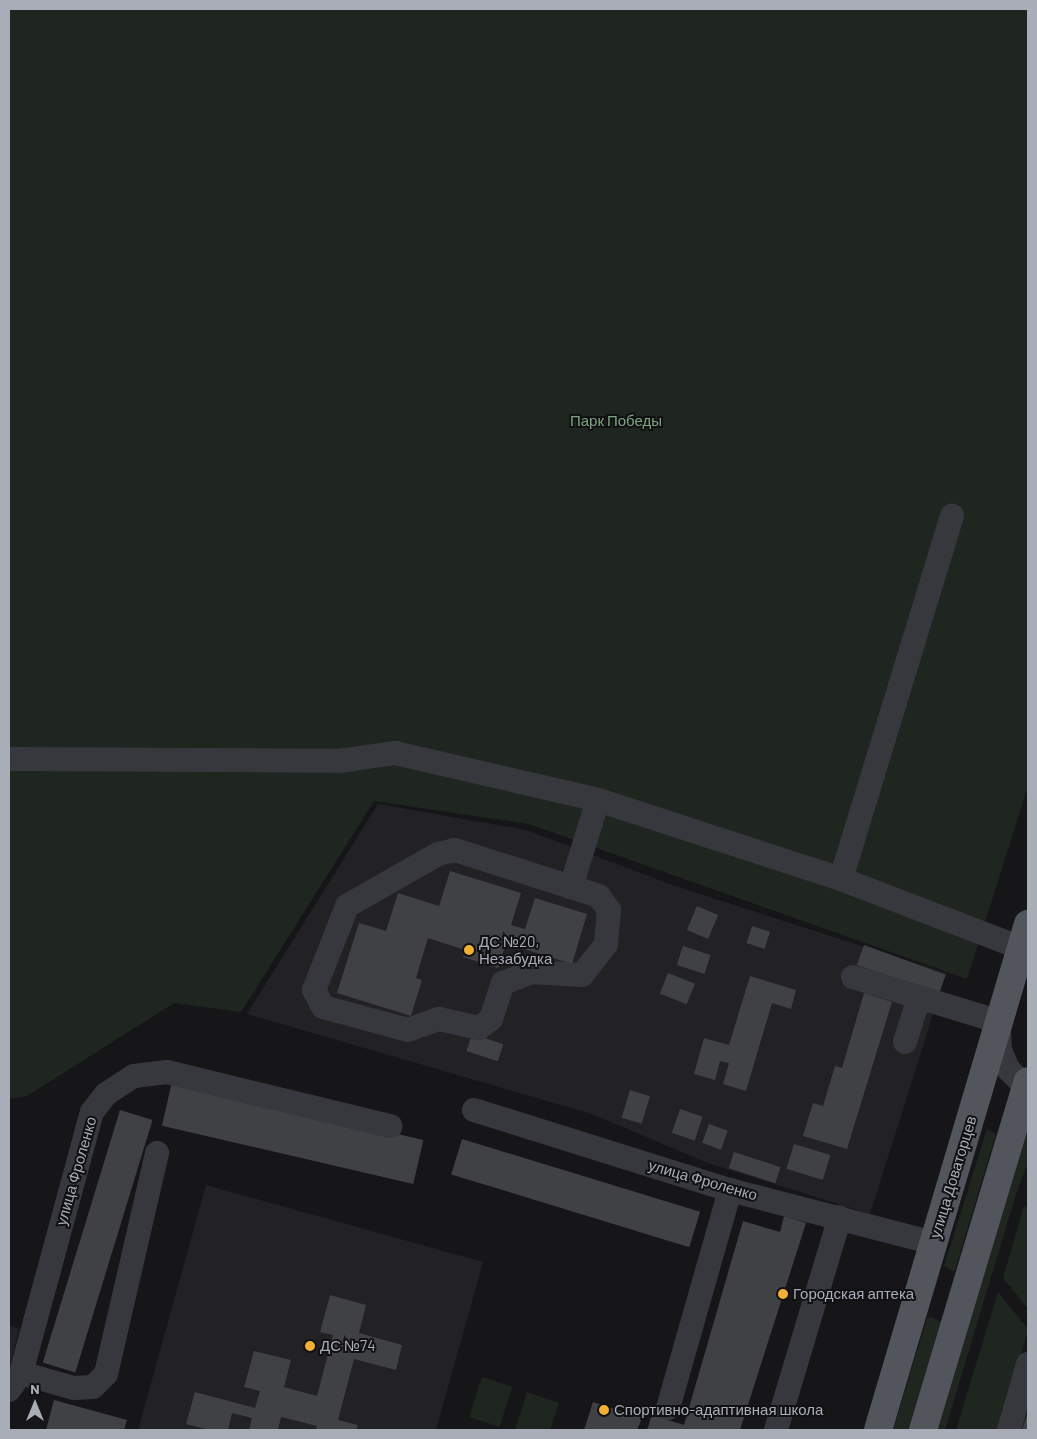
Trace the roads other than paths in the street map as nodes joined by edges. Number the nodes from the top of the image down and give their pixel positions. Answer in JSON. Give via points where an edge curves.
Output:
{"nodes":[{"id":1,"x":952,"y":516,"type":"dead end"},
{"id":2,"x":9,"y":759,"type":"edge"},
{"id":3,"x":598,"y":800,"type":"junction"},
{"id":4,"x":840,"y":879,"type":"junction"},
{"id":5,"x":571,"y":887,"type":"junction"},
{"id":6,"x":1025,"y":936,"type":"edge"},
{"id":7,"x":853,"y":977,"type":"dead end"},
{"id":8,"x":919,"y":997,"type":"junction"},
{"id":9,"x":1000,"y":1024,"type":"junction"},
{"id":10,"x":905,"y":1042,"type":"dead end"},
{"id":11,"x":1024,"y":1078,"type":"edge"},
{"id":12,"x":979,"y":1091,"type":"junction"},
{"id":13,"x":474,"y":1110,"type":"dead end"},
{"id":14,"x":391,"y":1126,"type":"dead end"},
{"id":15,"x":1028,"y":1126,"type":"edge"},
{"id":16,"x":1008,"y":1147,"type":"junction"},
{"id":17,"x":157,"y":1153,"type":"dead end"},
{"id":18,"x":730,"y":1190,"type":"junction"},
{"id":19,"x":840,"y":1217,"type":"junction"},
{"id":20,"x":934,"y":1243,"type":"junction"},
{"id":21,"x":919,"y":1293,"type":"junction"},
{"id":22,"x":962,"y":1303,"type":"junction"},
{"id":23,"x":1028,"y":1364,"type":"edge"},
{"id":24,"x":15,"y":1382,"type":"edge"},
{"id":25,"x":668,"y":1408,"type":"dead end"},
{"id":26,"x":776,"y":1430,"type":"edge"},
{"id":27,"x":878,"y":1430,"type":"edge"},
{"id":28,"x":924,"y":1430,"type":"edge"},
{"id":29,"x":1009,"y":1430,"type":"edge"}],
"edges":[{"from":1,"to":4,"type":"street"},
{"from":2,"to":3,"type":"street","via":[[340,762],[395,753]]},
{"from":3,"to":4,"type":"street"},
{"from":3,"to":5,"type":"street"},
{"from":4,"to":6,"type":"street"},
{"from":5,"to":5,"type":"street","via":[[599,896],[608,910],[606,944],[582,975],[531,972],[503,983],[491,1019],[479,1028],[439,1019],[408,1030],[323,1007],[314,990],[348,906],[438,854],[456,850]]},
{"from":6,"to":9,"type":"main road","name":"улица Доваторцев"},
{"from":7,"to":8,"type":"street"},
{"from":8,"to":9,"type":"street"},
{"from":8,"to":10,"type":"street"},
{"from":9,"to":11,"type":"street","via":[[1000,1050]]},
{"from":9,"to":12,"type":"main road","name":"улица Доваторцев"},
{"from":11,"to":12,"type":"street","via":[[992,1077]]},
{"from":11,"to":16,"type":"main road"},
{"from":12,"to":20,"type":"main road","name":"улица Доваторцев"},
{"from":13,"to":18,"type":"street","name":"улица Фроленко"},
{"from":14,"to":24,"type":"street","name":"улица Фроленко","via":[[167,1072],[134,1076],[106,1094],[92,1112]]},
{"from":15,"to":16,"type":"street"},
{"from":16,"to":22,"type":"main road"},
{"from":17,"to":24,"type":"street","via":[[106,1374],[93,1387]]},
{"from":18,"to":19,"type":"street","name":"улица Фроленко"},
{"from":18,"to":25,"type":"street"},
{"from":19,"to":20,"type":"street","name":"улица Фроленко"},
{"from":19,"to":26,"type":"street"},
{"from":20,"to":21,"type":"main road","name":"улица Доваторцев"},
{"from":21,"to":22,"type":"main road"},
{"from":21,"to":27,"type":"main road","name":"улица Доваторцев"},
{"from":22,"to":28,"type":"main road"},
{"from":23,"to":29,"type":"street"}]}
